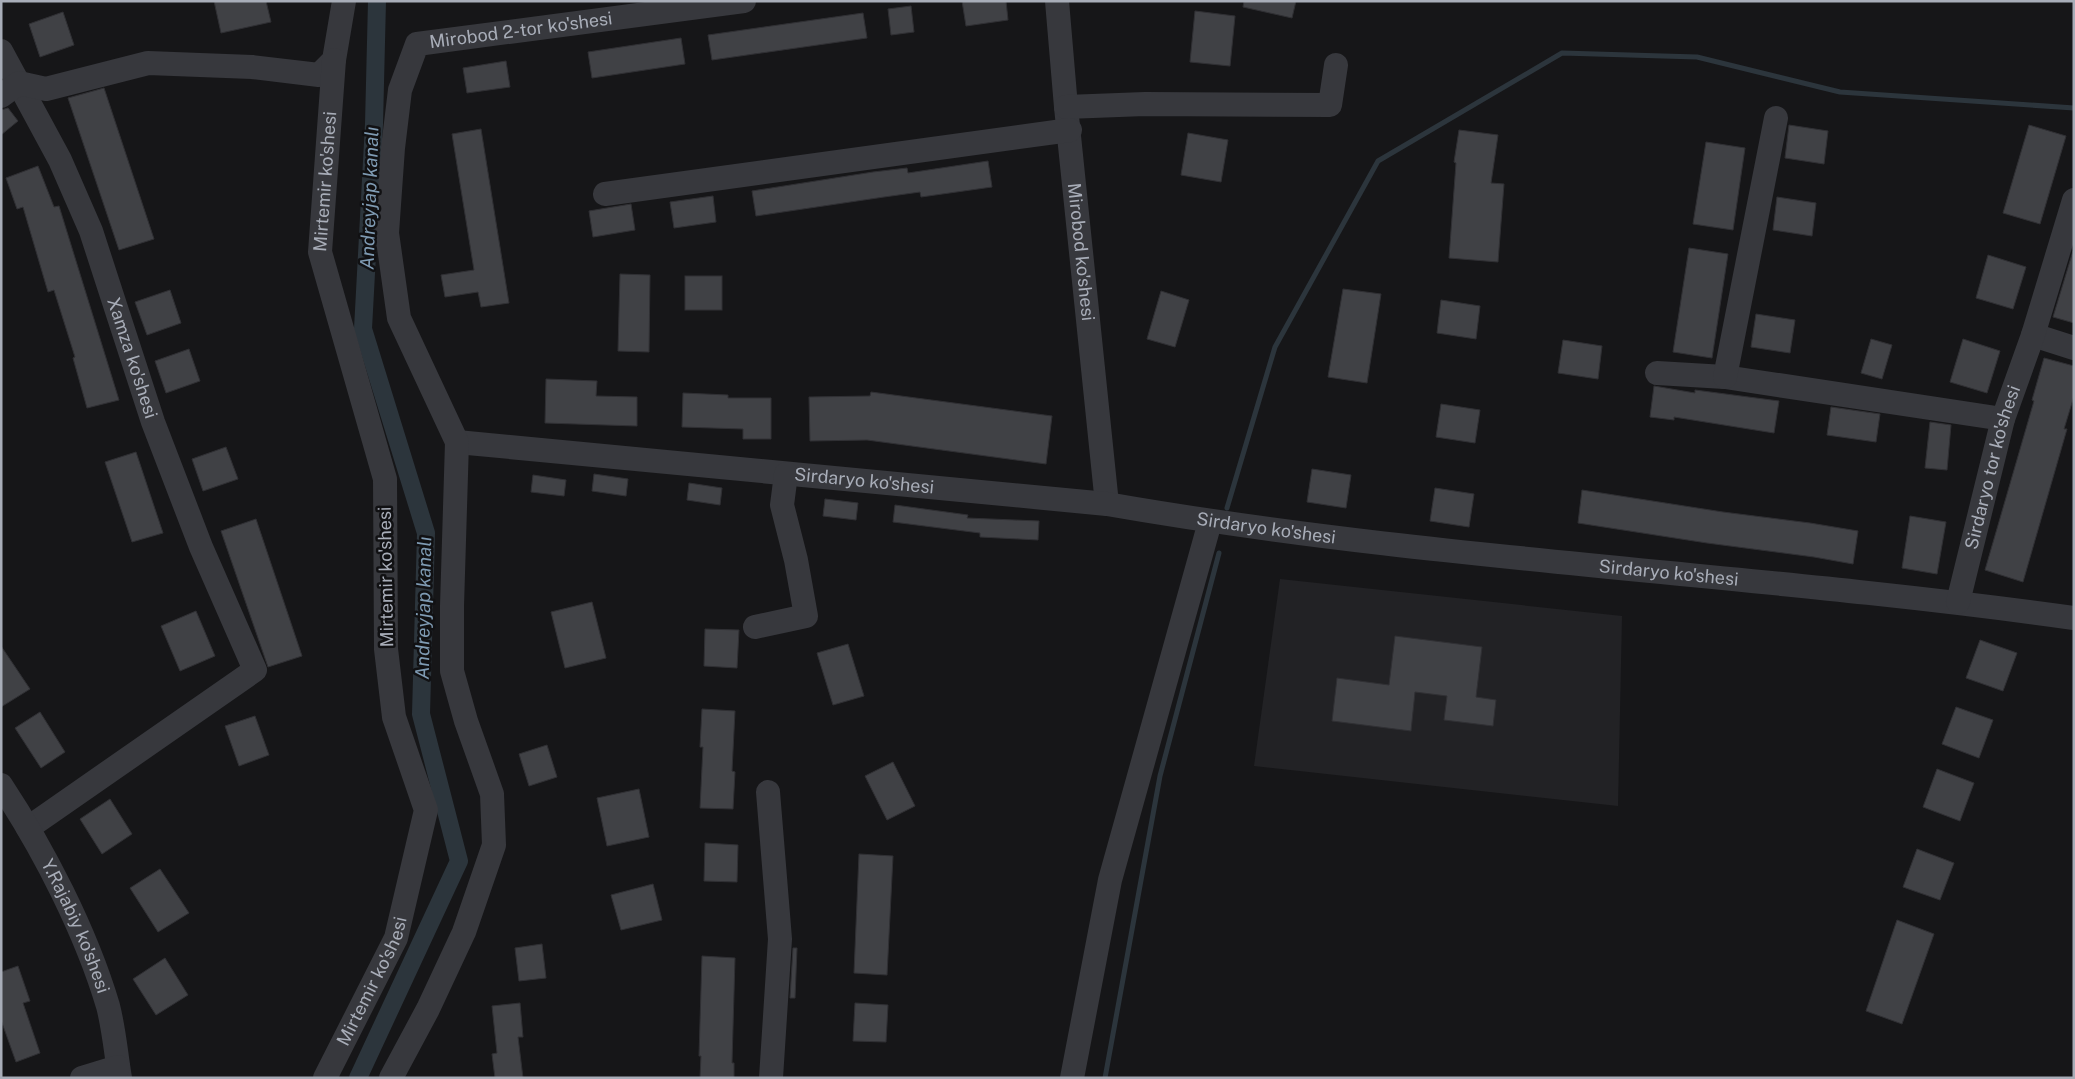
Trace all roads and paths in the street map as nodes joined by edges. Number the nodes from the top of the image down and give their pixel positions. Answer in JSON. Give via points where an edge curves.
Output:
{"nodes":[{"id":1,"x":344,"y":1,"type":"edge"},
{"id":2,"x":744,"y":1,"type":"edge"},
{"id":3,"x":1057,"y":1,"type":"edge"},
{"id":4,"x":1,"y":51,"type":"edge"},
{"id":5,"x":1336,"y":65,"type":"dead end"},
{"id":6,"x":326,"y":68,"type":"junction"},
{"id":7,"x":10,"y":90,"type":"edge"},
{"id":8,"x":1066,"y":107,"type":"junction"},
{"id":9,"x":1776,"y":118,"type":"dead end"},
{"id":10,"x":1070,"y":130,"type":"junction"},
{"id":11,"x":605,"y":194,"type":"dead end"},
{"id":12,"x":2074,"y":200,"type":"edge"},
{"id":13,"x":2032,"y":335,"type":"junction"},
{"id":14,"x":2074,"y":348,"type":"edge"},
{"id":15,"x":1657,"y":373,"type":"dead end"},
{"id":16,"x":1725,"y":377,"type":"junction"},
{"id":17,"x":2004,"y":419,"type":"junction"},
{"id":18,"x":457,"y":442,"type":"junction"},
{"id":19,"x":786,"y":474,"type":"junction"},
{"id":20,"x":1107,"y":504,"type":"junction"},
{"id":21,"x":1210,"y":522,"type":"junction"},
{"id":22,"x":1958,"y":602,"type":"junction"},
{"id":23,"x":2074,"y":618,"type":"edge"},
{"id":24,"x":755,"y":627,"type":"dead end"},
{"id":25,"x":2,"y":789,"type":"edge"},
{"id":26,"x":768,"y":792,"type":"dead end"},
{"id":27,"x":28,"y":828,"type":"junction"},
{"id":28,"x":119,"y":1072,"type":"edge"},
{"id":29,"x":82,"y":1078,"type":"edge"},
{"id":30,"x":325,"y":1078,"type":"edge"},
{"id":31,"x":391,"y":1078,"type":"edge"},
{"id":32,"x":770,"y":1078,"type":"edge"},
{"id":33,"x":1072,"y":1078,"type":"edge"}],
"edges":[{"from":1,"to":6,"type":"street","name":"Mirtemir ko'shesi"},
{"from":2,"to":18,"type":"street","name":"Mirobod 2-tor ko'shesi","via":[[417,44],[400,90],[387,233],[400,318]]},
{"from":3,"to":8,"type":"street","name":"Mirobod ko'shesi"},
{"from":4,"to":7,"type":"street","name":"Xamza ko'shesi"},
{"from":5,"to":8,"type":"street","via":[[1330,105]]},
{"from":6,"to":7,"type":"street","via":[[148,63],[46,90]]},
{"from":6,"to":30,"type":"street","name":"Mirtemir ko'shesi","via":[[320,252],[385,478],[386,649],[392,707],[426,810],[396,938]]},
{"from":7,"to":27,"type":"street","name":"Xamza ko'shesi","via":[[60,160],[91,231],[153,422],[201,547],[254,670]]},
{"from":8,"to":10,"type":"street","name":"Mirobod ko'shesi"},
{"from":9,"to":16,"type":"street"},
{"from":10,"to":11,"type":"street"},
{"from":10,"to":20,"type":"street","name":"Mirobod ko'shesi"},
{"from":12,"to":13,"type":"street","name":"Sirdaryo tor ko'shesi"},
{"from":13,"to":14,"type":"street"},
{"from":13,"to":17,"type":"street","name":"Sirdaryo tor ko'shesi"},
{"from":15,"to":16,"type":"street"},
{"from":16,"to":17,"type":"street"},
{"from":17,"to":22,"type":"street","name":"Sirdaryo tor ko'shesi"},
{"from":18,"to":19,"type":"street","name":"Sirdaryo ko'shesi"},
{"from":18,"to":31,"type":"street","via":[[452,671],[492,794],[494,845],[464,932]]},
{"from":19,"to":20,"type":"street","name":"Sirdaryo ko'shesi"},
{"from":19,"to":24,"type":"street","via":[[782,505],[806,616]]},
{"from":20,"to":21,"type":"street","name":"Sirdaryo ko'shesi"},
{"from":21,"to":22,"type":"street","name":"Sirdaryo ko'shesi","via":[[1446,552]]},
{"from":21,"to":33,"type":"street","via":[[1110,880]]},
{"from":22,"to":23,"type":"street","name":"Sirdaryo ko'shesi"},
{"from":25,"to":27,"type":"street","name":"Y.Rajabiy ko'shesi"},
{"from":26,"to":32,"type":"street","via":[[780,939]]},
{"from":27,"to":28,"type":"street","name":"Y.Rajabiy ko'shesi","via":[[78,925],[108,1007]]},
{"from":28,"to":29,"type":"street"}]}
